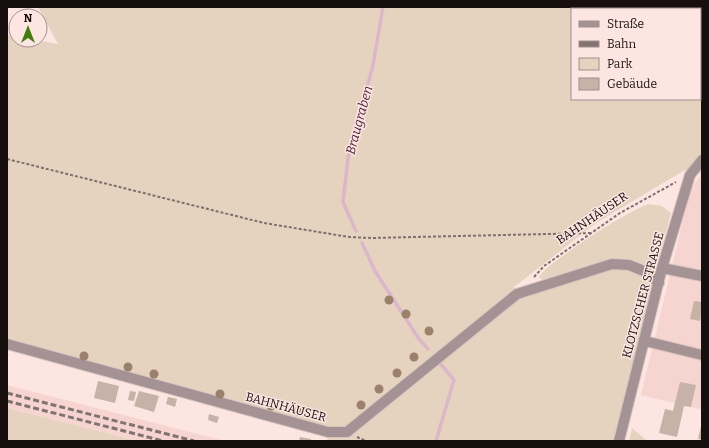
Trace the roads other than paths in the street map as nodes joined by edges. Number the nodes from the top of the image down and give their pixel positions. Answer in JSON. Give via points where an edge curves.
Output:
{"nodes":[{"id":1,"x":702,"y":160,"type":"edge"},
{"id":2,"x":662,"y":268,"type":"junction"},
{"id":3,"x":702,"y":276,"type":"edge"},
{"id":4,"x":659,"y":283,"type":"junction"},
{"id":5,"x":645,"y":341,"type":"junction"},
{"id":6,"x":7,"y":344,"type":"edge"},
{"id":7,"x":702,"y":355,"type":"edge"},
{"id":8,"x":619,"y":441,"type":"edge"}],
"edges":[{"from":1,"to":2,"type":"street","name":"KLOTZSCHER STRASSE","via":[[690,175]]},
{"from":2,"to":3,"type":"street"},
{"from":2,"to":4,"type":"street","name":"KLOTZSCHER STRASSE"},
{"from":4,"to":5,"type":"street","name":"KLOTZSCHER STRASSE"},
{"from":4,"to":6,"type":"street","name":"BAHNHÄUSER","via":[[644,271],[629,265],[612,264],[517,294],[347,432],[328,432]]},
{"from":5,"to":7,"type":"street"},
{"from":5,"to":8,"type":"street","name":"KLOTZSCHER STRASSE"}]}
